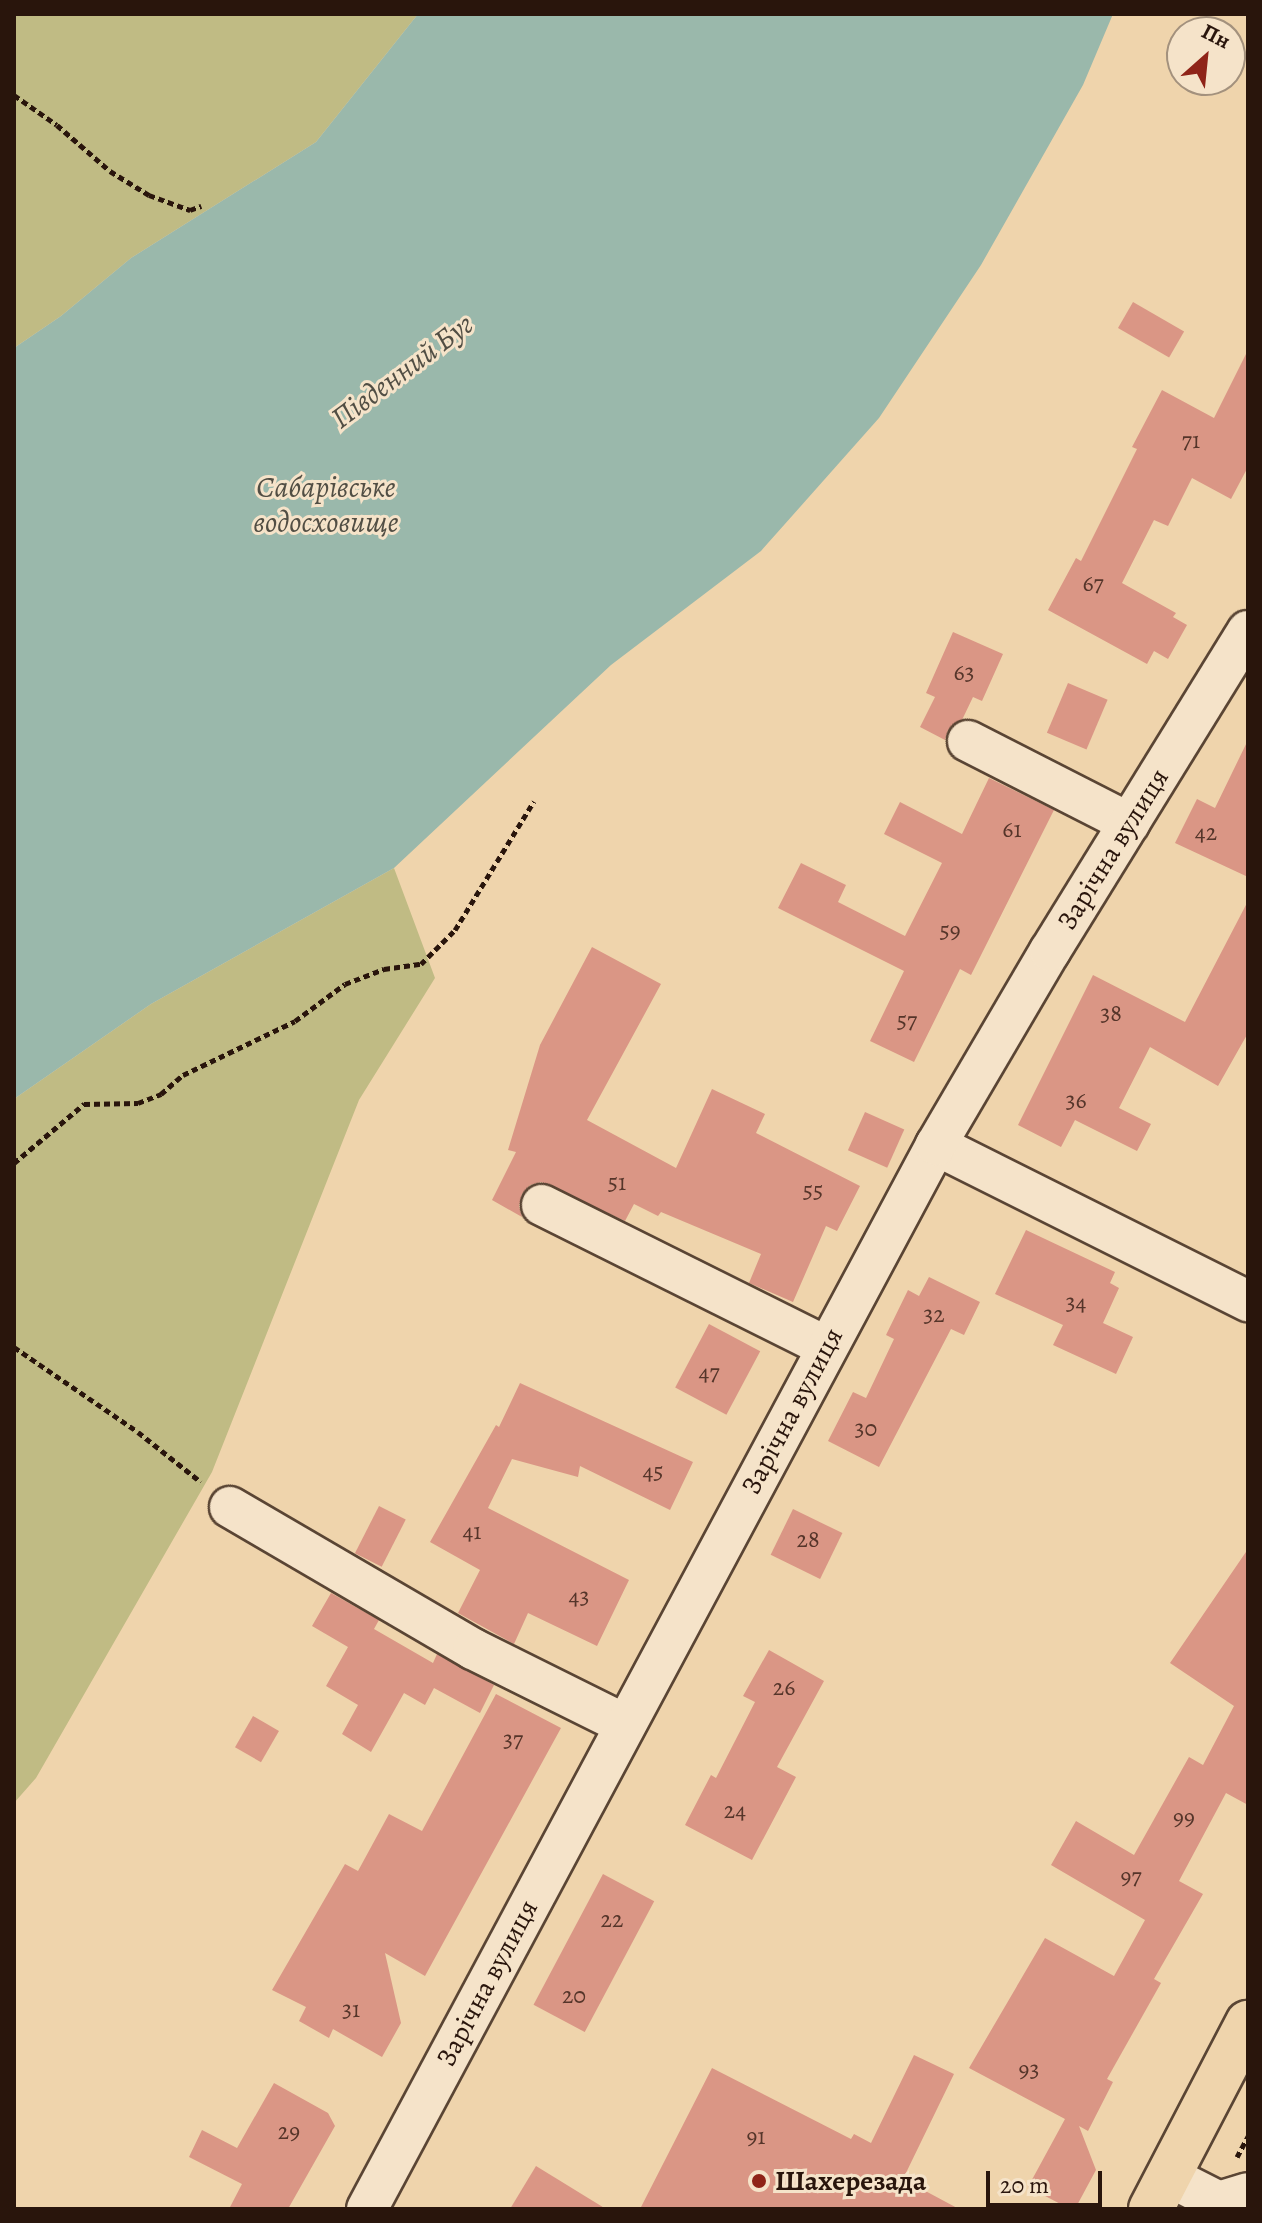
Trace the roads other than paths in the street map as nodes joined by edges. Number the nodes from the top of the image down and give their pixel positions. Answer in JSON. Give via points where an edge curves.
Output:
{"nodes":[{"id":1,"x":1248,"y":631,"type":"edge"},
{"id":2,"x":968,"y":741,"type":"dead end"},
{"id":3,"x":1129,"y":823,"type":"junction"},
{"id":4,"x":936,"y":1145,"type":"junction"},
{"id":5,"x":542,"y":1205,"type":"dead end"},
{"id":6,"x":1248,"y":1301,"type":"edge"},
{"id":7,"x":827,"y":1347,"type":"junction"},
{"id":8,"x":230,"y":1507,"type":"road end"},
{"id":9,"x":624,"y":1724,"type":"junction"},
{"id":10,"x":1248,"y":2023,"type":"edge"},
{"id":11,"x":1160,"y":2193,"type":"edge"},
{"id":12,"x":1233,"y":2201,"type":"edge"},
{"id":13,"x":367,"y":2209,"type":"edge"}],
"edges":[{"from":1,"to":3,"type":"street","name":"Зарічна вулиця"},
{"from":2,"to":3,"type":"street"},
{"from":3,"to":4,"type":"street","name":"Зарічна вулиця"},
{"from":4,"to":6,"type":"street"},
{"from":4,"to":7,"type":"street","name":"Зарічна вулиця"},
{"from":5,"to":7,"type":"street"},
{"from":7,"to":9,"type":"street","name":"Зарічна вулиця"},
{"from":8,"to":9,"type":"street","via":[[473,1649]]},
{"from":9,"to":13,"type":"street","name":"Зарічна вулиця"},
{"from":10,"to":11,"type":"main road"},
{"from":11,"to":12,"type":"street"}]}
